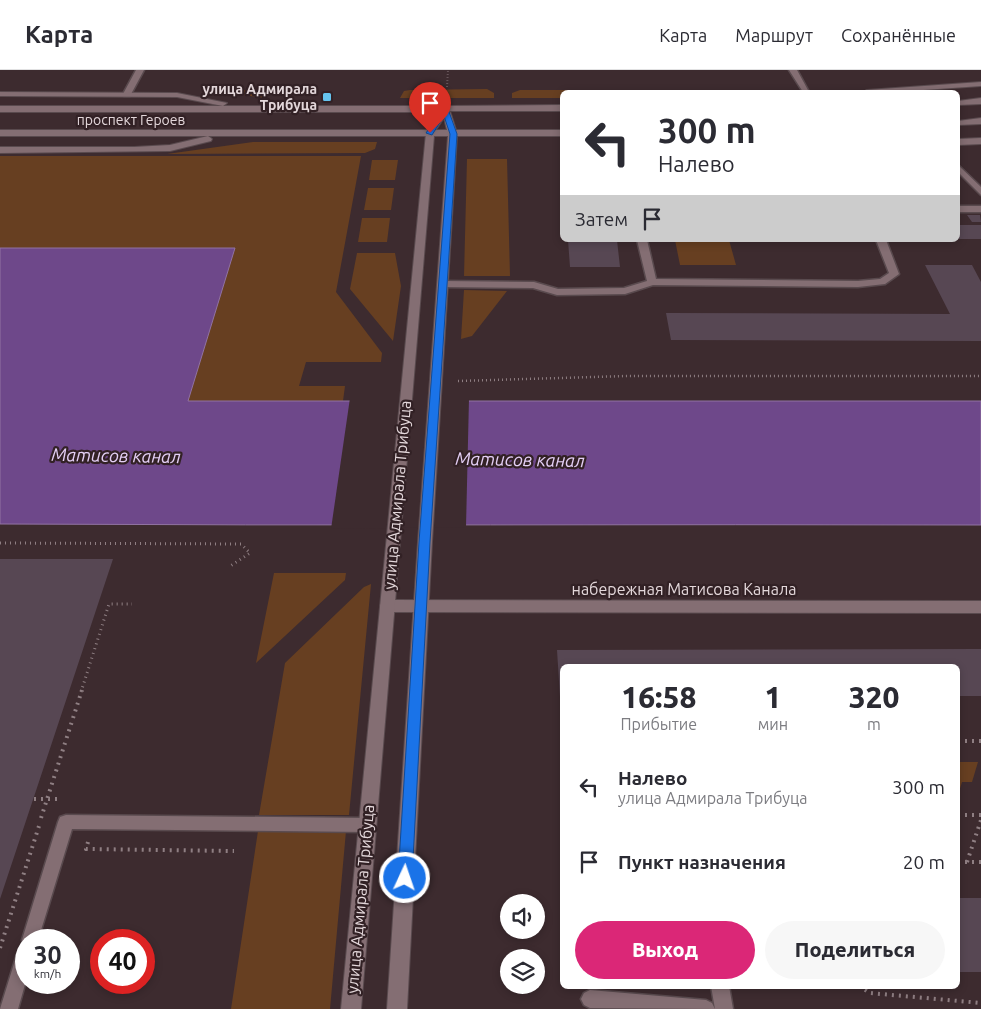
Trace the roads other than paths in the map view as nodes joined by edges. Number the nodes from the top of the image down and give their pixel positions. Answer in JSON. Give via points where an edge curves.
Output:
{"nodes":[{"id":1,"x":140,"y":70,"type":"edge"},
{"id":2,"x":793,"y":70,"type":"edge"},
{"id":3,"x":981,"y":84,"type":"edge"},
{"id":4,"x":805,"y":90,"type":"edge"},
{"id":5,"x":896,"y":90,"type":"edge"},
{"id":6,"x":0,"y":94,"type":"edge"},
{"id":7,"x":127,"y":94,"type":"junction"},
{"id":8,"x":981,"y":101,"type":"edge"},
{"id":9,"x":960,"y":103,"type":"edge"},
{"id":10,"x":560,"y":108,"type":"edge"},
{"id":11,"x":0,"y":109,"type":"edge"},
{"id":12,"x":242,"y":109,"type":"junction"},
{"id":13,"x":444,"y":109,"type":"junction"},
{"id":14,"x":981,"y":121,"type":"edge"},
{"id":15,"x":960,"y":123,"type":"edge"},
{"id":16,"x":232,"y":133,"type":"junction"},
{"id":17,"x":430,"y":133,"type":"junction"},
{"id":18,"x":560,"y":133,"type":"edge"},
{"id":19,"x":0,"y":134,"type":"edge"},
{"id":20,"x":453,"y":134,"type":"junction"},
{"id":21,"x":981,"y":141,"type":"edge"},
{"id":22,"x":960,"y":142,"type":"edge"},
{"id":23,"x":0,"y":150,"type":"edge"},
{"id":24,"x":960,"y":170,"type":"edge"},
{"id":25,"x":981,"y":192,"type":"edge"},
{"id":26,"x":960,"y":209,"type":"edge"},
{"id":27,"x":981,"y":209,"type":"edge"},
{"id":28,"x":642,"y":242,"type":"edge"},
{"id":29,"x":882,"y":242,"type":"edge"},
{"id":30,"x":652,"y":282,"type":"junction"},
{"id":31,"x":443,"y":284,"type":"junction"},
{"id":32,"x":387,"y":606,"type":"junction"},
{"id":33,"x":421,"y":606,"type":"junction"},
{"id":34,"x":981,"y":608,"type":"edge"},
{"id":35,"x":367,"y":825,"type":"junction"},
{"id":36,"x":33,"y":929,"type":"edge"},
{"id":37,"x":721,"y":989,"type":"edge"},
{"id":38,"x":15,"y":992,"type":"edge"},
{"id":39,"x":590,"y":999,"type":"dead end"},
{"id":40,"x":10,"y":1009,"type":"edge"},
{"id":41,"x":350,"y":1009,"type":"edge"},
{"id":42,"x":397,"y":1009,"type":"edge"},
{"id":43,"x":706,"y":1009,"type":"edge"},
{"id":44,"x":724,"y":1009,"type":"edge"}],
"edges":[{"from":1,"to":7,"type":"lane"},
{"from":2,"to":4,"type":"lane"},
{"from":3,"to":5,"type":"street"},
{"from":6,"to":7,"type":"street"},
{"from":7,"to":12,"type":"street","via":[[177,95]]},
{"from":8,"to":9,"type":"street"},
{"from":10,"to":13,"type":"street","name":"проспект Героев"},
{"from":11,"to":12,"type":"street","name":"проспект Героев"},
{"from":12,"to":13,"type":"street","name":"проспект Героев"},
{"from":13,"to":17,"type":"street","name":"улица Адмирала Трибуца"},
{"from":13,"to":20,"type":"street","name":"улица Адмирала Трибуца"},
{"from":14,"to":15,"type":"street"},
{"from":16,"to":17,"type":"street","name":"проспект Героев"},
{"from":16,"to":19,"type":"street","name":"проспект Героев"},
{"from":16,"to":23,"type":"street","via":[[170,148]]},
{"from":17,"to":20,"type":"street","name":"проспект Героев"},
{"from":17,"to":32,"type":"street","name":"улица Адмирала Трибуца"},
{"from":18,"to":20,"type":"street","name":"проспект Героев"},
{"from":20,"to":31,"type":"street","name":"улица Адмирала Трибуца"},
{"from":21,"to":22,"type":"street"},
{"from":24,"to":25,"type":"lane"},
{"from":26,"to":27,"type":"lane"},
{"from":28,"to":30,"type":"lane"},
{"from":29,"to":30,"type":"lane","via":[[894,274],[882,282]]},
{"from":30,"to":31,"type":"lane","via":[[625,291],[557,292],[534,285]]},
{"from":31,"to":33,"type":"street","name":"улица Адмирала Трибуца"},
{"from":32,"to":33,"type":"street","name":"набережная Матисова Канала"},
{"from":32,"to":35,"type":"street","name":"улица Адмирала Трибуца"},
{"from":33,"to":34,"type":"street","name":"набережная Матисова Канала"},
{"from":33,"to":42,"type":"street","name":"улица Адмирала Трибуца"},
{"from":35,"to":36,"type":"lane","via":[[66,822]]},
{"from":35,"to":41,"type":"street","name":"улица Адмирала Трибуца"},
{"from":37,"to":44,"type":"lane"},
{"from":38,"to":40,"type":"lane"},
{"from":39,"to":43,"type":"lane"}]}
